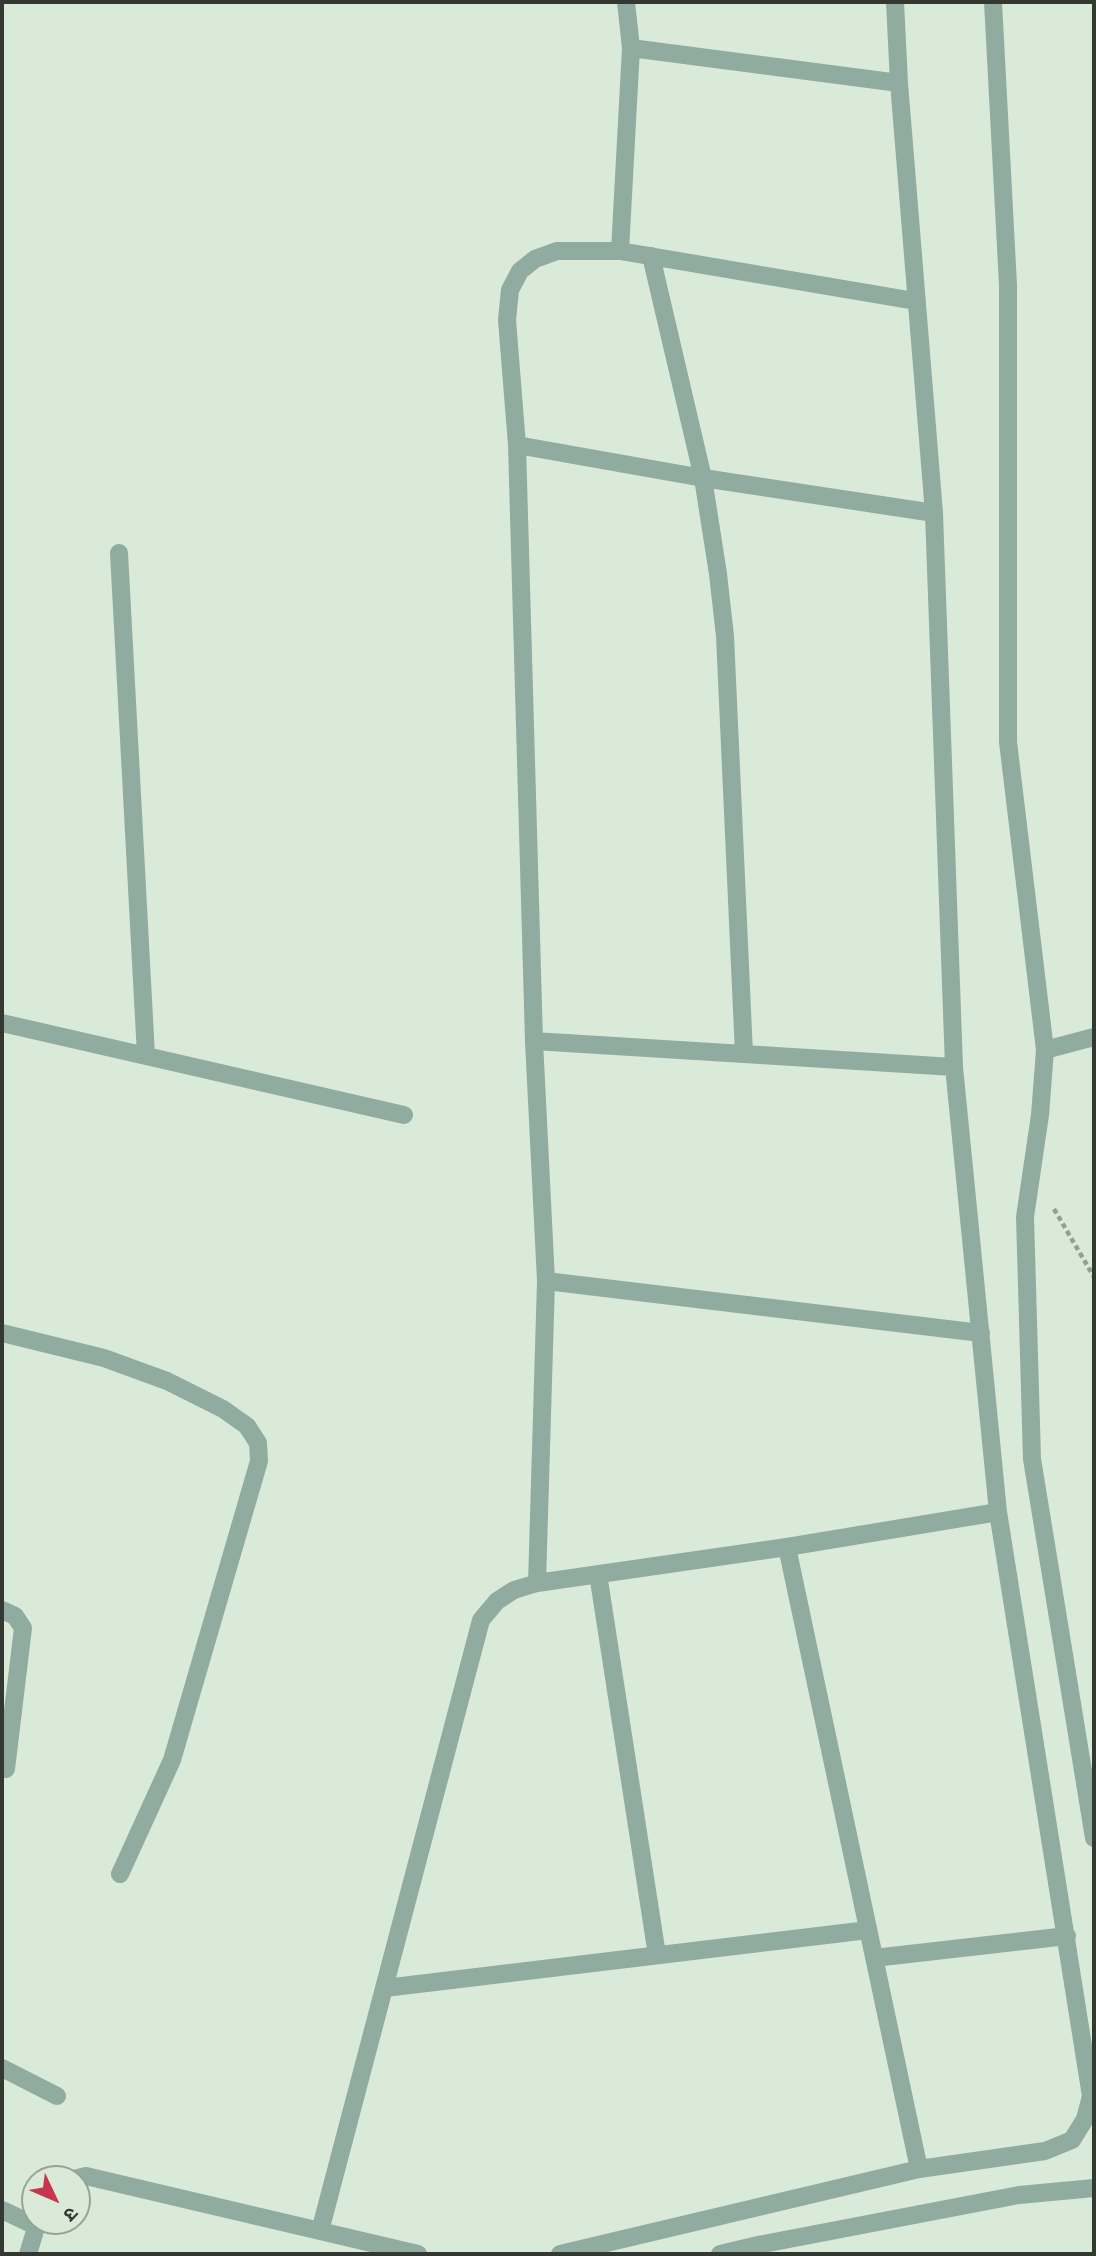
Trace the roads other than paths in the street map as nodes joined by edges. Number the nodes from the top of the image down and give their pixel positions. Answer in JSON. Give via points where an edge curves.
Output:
{"nodes":[{"id":1,"x":626,"y":2,"type":"edge"},
{"id":2,"x":895,"y":2,"type":"edge"},
{"id":3,"x":993,"y":2,"type":"edge"},
{"id":4,"x":631,"y":48,"type":"junction"},
{"id":5,"x":899,"y":83,"type":"junction"},
{"id":6,"x":620,"y":251,"type":"junction"},
{"id":7,"x":651,"y":256,"type":"junction"},
{"id":8,"x":915,"y":301,"type":"junction"},
{"id":9,"x":517,"y":445,"type":"junction"},
{"id":10,"x":703,"y":478,"type":"junction"},
{"id":11,"x":934,"y":513,"type":"junction"},
{"id":12,"x":119,"y":553,"type":"dead end"},
{"id":13,"x":2,"y":1023,"type":"edge"},
{"id":14,"x":1094,"y":1037,"type":"edge"},
{"id":15,"x":534,"y":1041,"type":"junction"},
{"id":16,"x":1045,"y":1050,"type":"junction"},
{"id":17,"x":744,"y":1054,"type":"junction"},
{"id":18,"x":146,"y":1055,"type":"junction"},
{"id":19,"x":954,"y":1067,"type":"junction"},
{"id":20,"x":404,"y":1115,"type":"dead end"},
{"id":21,"x":547,"y":1281,"type":"junction"},
{"id":22,"x":2,"y":1333,"type":"edge"},
{"id":23,"x":981,"y":1333,"type":"junction"},
{"id":24,"x":998,"y":1511,"type":"junction"},
{"id":25,"x":787,"y":1547,"type":"junction"},
{"id":26,"x":598,"y":1574,"type":"junction"},
{"id":27,"x":537,"y":1583,"type":"junction"},
{"id":28,"x":2,"y":1610,"type":"edge"},
{"id":29,"x":6,"y":1769,"type":"dead end"},
{"id":30,"x":1094,"y":1838,"type":"edge"},
{"id":31,"x":120,"y":1874,"type":"dead end"},
{"id":32,"x":868,"y":1930,"type":"junction"},
{"id":33,"x":1067,"y":1936,"type":"junction"},
{"id":34,"x":657,"y":1955,"type":"junction"},
{"id":35,"x":874,"y":1958,"type":"junction"},
{"id":36,"x":386,"y":1988,"type":"junction"},
{"id":37,"x":2,"y":2068,"type":"edge"},
{"id":38,"x":57,"y":2096,"type":"dead end"},
{"id":39,"x":919,"y":2169,"type":"junction"},
{"id":40,"x":91,"y":2177,"type":"edge"},
{"id":41,"x":1094,"y":2188,"type":"edge"},
{"id":42,"x":2,"y":2210,"type":"edge"},
{"id":43,"x":21,"y":2217,"type":"edge"},
{"id":44,"x":320,"y":2231,"type":"junction"},
{"id":45,"x":34,"y":2235,"type":"edge"},
{"id":46,"x":28,"y":2254,"type":"edge"},
{"id":47,"x":418,"y":2254,"type":"edge"},
{"id":48,"x":561,"y":2254,"type":"edge"},
{"id":49,"x":720,"y":2254,"type":"edge"}],
"edges":[{"from":1,"to":4,"type":"street"},
{"from":2,"to":5,"type":"street"},
{"from":3,"to":16,"type":"street","via":[[1008,285],[1008,743]]},
{"from":4,"to":5,"type":"street"},
{"from":4,"to":6,"type":"street"},
{"from":5,"to":8,"type":"street"},
{"from":6,"to":7,"type":"street"},
{"from":6,"to":9,"type":"street","via":[[557,251],[535,259],[515,280],[507,320]]},
{"from":7,"to":8,"type":"street"},
{"from":7,"to":10,"type":"street"},
{"from":8,"to":11,"type":"street"},
{"from":9,"to":10,"type":"street"},
{"from":9,"to":15,"type":"street"},
{"from":10,"to":11,"type":"street"},
{"from":10,"to":17,"type":"street","via":[[724,636]]},
{"from":11,"to":19,"type":"street"},
{"from":12,"to":18,"type":"street"},
{"from":13,"to":18,"type":"street"},
{"from":14,"to":16,"type":"street"},
{"from":15,"to":17,"type":"street"},
{"from":15,"to":21,"type":"street"},
{"from":16,"to":30,"type":"street","via":[[1025,1217],[1032,1459]]},
{"from":17,"to":19,"type":"street"},
{"from":18,"to":20,"type":"street"},
{"from":19,"to":23,"type":"street"},
{"from":21,"to":23,"type":"street"},
{"from":21,"to":27,"type":"street"},
{"from":22,"to":31,"type":"street","via":[[104,1358],[167,1381],[223,1409],[247,1426],[258,1443],[259,1461],[172,1760]]},
{"from":23,"to":24,"type":"street"},
{"from":24,"to":25,"type":"street"},
{"from":24,"to":33,"type":"street"},
{"from":25,"to":26,"type":"street"},
{"from":25,"to":32,"type":"street"},
{"from":26,"to":27,"type":"street"},
{"from":26,"to":34,"type":"street"},
{"from":27,"to":36,"type":"street","via":[[514,1590],[481,1620]]},
{"from":28,"to":29,"type":"street","via":[[15,1616],[23,1628]]},
{"from":32,"to":34,"type":"street"},
{"from":32,"to":35,"type":"street"},
{"from":33,"to":35,"type":"street"},
{"from":33,"to":39,"type":"street","via":[[1091,2096],[1085,2119],[1072,2140],[1045,2151]]},
{"from":34,"to":36,"type":"street"},
{"from":35,"to":39,"type":"street"},
{"from":36,"to":44,"type":"street"},
{"from":37,"to":38,"type":"street"},
{"from":39,"to":48,"type":"street"},
{"from":40,"to":44,"type":"street"},
{"from":41,"to":49,"type":"street","via":[[1019,2195]]},
{"from":42,"to":43,"type":"street"},
{"from":44,"to":47,"type":"street"},
{"from":45,"to":46,"type":"street"}]}
